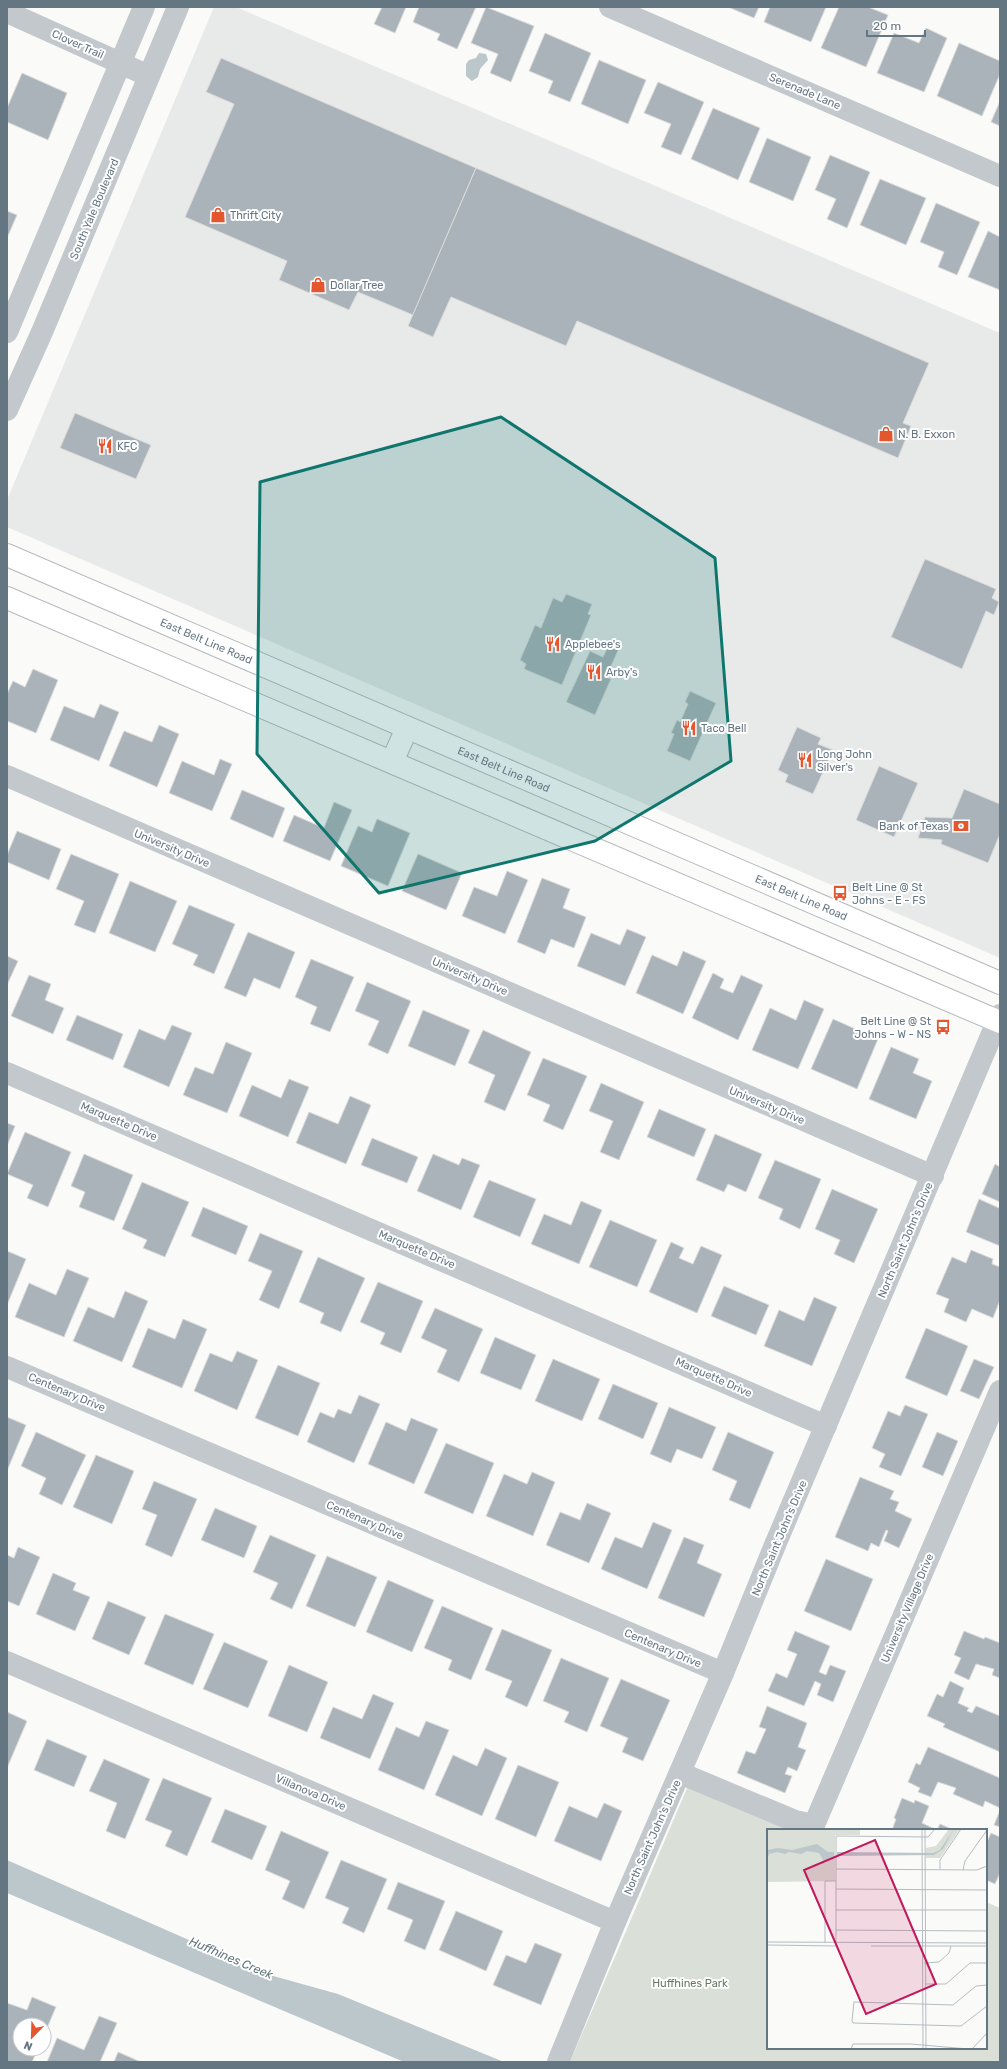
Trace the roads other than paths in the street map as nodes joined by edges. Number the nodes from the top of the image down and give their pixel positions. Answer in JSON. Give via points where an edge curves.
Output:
{"nodes":[{"id":1,"x":144,"y":7,"type":"edge"},
{"id":2,"x":178,"y":7,"type":"edge"},
{"id":3,"x":610,"y":7,"type":"edge"},
{"id":4,"x":7,"y":12,"type":"edge"},
{"id":5,"x":120,"y":63,"type":"junction"},
{"id":6,"x":149,"y":76,"type":"junction"},
{"id":7,"x":1000,"y":176,"type":"edge"},
{"id":8,"x":9,"y":323,"type":"edge"},
{"id":9,"x":42,"y":332,"type":"junction"},
{"id":10,"x":7,"y":410,"type":"edge"},
{"id":11,"x":7,"y":555,"type":"edge"},
{"id":12,"x":7,"y":598,"type":"edge"},
{"id":13,"x":407,"y":728,"type":"junction"},
{"id":14,"x":392,"y":762,"type":"junction"},
{"id":15,"x":7,"y":776,"type":"edge"},
{"id":16,"x":1000,"y":983,"type":"edge"},
{"id":17,"x":999,"y":1019,"type":"edge"},
{"id":18,"x":7,"y":1073,"type":"edge"},
{"id":19,"x":933,"y":1176,"type":"junction"},
{"id":20,"x":7,"y":1367,"type":"edge"},
{"id":21,"x":1000,"y":1391,"type":"edge"},
{"id":22,"x":826,"y":1426,"type":"junction"},
{"id":23,"x":7,"y":1662,"type":"edge"},
{"id":24,"x":723,"y":1673,"type":"junction"},
{"id":25,"x":680,"y":1773,"type":"junction"},
{"id":26,"x":615,"y":1922,"type":"junction"},
{"id":27,"x":558,"y":2062,"type":"edge"}],
"edges":[{"from":1,"to":5,"type":"street"},
{"from":2,"to":6,"type":"street","name":"South Yale Boulevard"},
{"from":3,"to":7,"type":"street","name":"Serenade Lane"},
{"from":4,"to":5,"type":"street","name":"Clover Trail"},
{"from":5,"to":6,"type":"street","name":"Clover Trail"},
{"from":5,"to":8,"type":"street"},
{"from":6,"to":9,"type":"street","name":"South Yale Boulevard"},
{"from":8,"to":9,"type":"street"},
{"from":9,"to":10,"type":"street","name":"South Yale Boulevard"},
{"from":11,"to":13,"type":"main road","name":"East Belt Line Road"},
{"from":12,"to":14,"type":"main road"},
{"from":13,"to":14,"type":"main road"},
{"from":13,"to":16,"type":"main road","name":"East Belt Line Road"},
{"from":14,"to":17,"type":"main road"},
{"from":15,"to":19,"type":"street","name":"University Drive"},
{"from":17,"to":19,"type":"street","name":"North Saint John's Drive"},
{"from":18,"to":22,"type":"street","name":"Marquette Drive"},
{"from":19,"to":22,"type":"street","name":"North Saint John's Drive"},
{"from":20,"to":24,"type":"street","name":"Centenary Drive"},
{"from":21,"to":25,"type":"street","name":"University Village Drive","via":[[814,1825],[796,1821]]},
{"from":22,"to":24,"type":"street","name":"North Saint John's Drive"},
{"from":23,"to":26,"type":"street","name":"Villanova Drive"},
{"from":24,"to":25,"type":"street","name":"North Saint John's Drive"},
{"from":25,"to":26,"type":"street","name":"North Saint John's Drive"},
{"from":26,"to":27,"type":"street","name":"North Saint John's Drive"}]}
